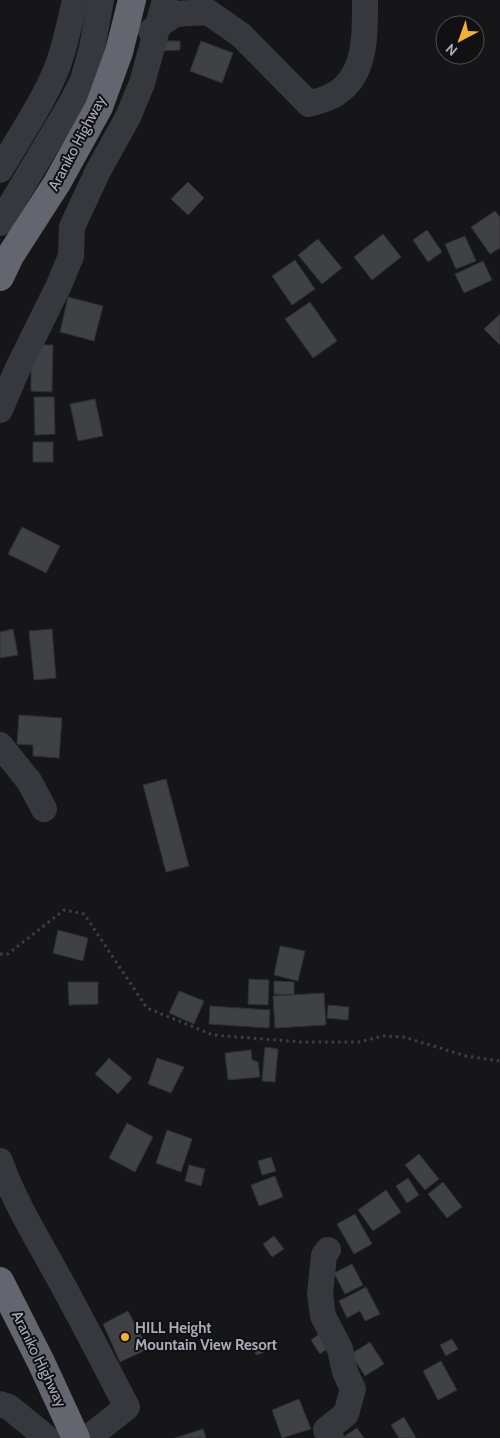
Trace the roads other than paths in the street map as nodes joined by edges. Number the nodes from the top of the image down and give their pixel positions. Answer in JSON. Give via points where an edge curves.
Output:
{"nodes":[{"id":1,"x":75,"y":0,"type":"edge"},
{"id":2,"x":101,"y":0,"type":"edge"},
{"id":3,"x":132,"y":0,"type":"edge"},
{"id":4,"x":165,"y":0,"type":"edge"},
{"id":5,"x":365,"y":0,"type":"edge"},
{"id":6,"x":159,"y":26,"type":"junction"},
{"id":7,"x":119,"y":52,"type":"junction"},
{"id":8,"x":0,"y":170,"type":"edge"},
{"id":9,"x":0,"y":222,"type":"edge"},
{"id":10,"x":0,"y":277,"type":"edge"},
{"id":11,"x":0,"y":410,"type":"edge"},
{"id":12,"x":0,"y":745,"type":"edge"},
{"id":13,"x":44,"y":810,"type":"dead end"},
{"id":14,"x":0,"y":1161,"type":"edge"},
{"id":15,"x":328,"y":1250,"type":"dead end"},
{"id":16,"x":0,"y":1281,"type":"edge"},
{"id":17,"x":3,"y":1401,"type":"edge"},
{"id":18,"x":322,"y":1435,"type":"edge"},
{"id":19,"x":22,"y":1438,"type":"edge"},
{"id":20,"x":47,"y":1438,"type":"edge"},
{"id":21,"x":76,"y":1438,"type":"edge"},
{"id":22,"x":88,"y":1438,"type":"edge"}],
"edges":[{"from":1,"to":8,"type":"street","via":[[57,66],[43,98]]},
{"from":2,"to":9,"type":"street","via":[[83,80]]},
{"from":3,"to":7,"type":"highway","name":"Araniko Highway"},
{"from":4,"to":6,"type":"street"},
{"from":5,"to":6,"type":"street","via":[[363,49],[354,77],[328,98],[310,104],[241,35],[208,12],[175,14]]},
{"from":6,"to":7,"type":"street"},
{"from":6,"to":11,"type":"street","via":[[128,118],[72,227],[71,256],[60,285]]},
{"from":7,"to":10,"type":"highway","name":"Araniko Highway","via":[[100,107]]},
{"from":12,"to":13,"type":"street","via":[[29,781]]},
{"from":14,"to":22,"type":"street","via":[[18,1203],[127,1407]]},
{"from":15,"to":18,"type":"street","via":[[324,1255],[321,1279],[323,1316],[340,1349],[353,1389],[346,1414]]},
{"from":16,"to":21,"type":"highway","name":"Araniko Highway"},
{"from":17,"to":19,"type":"street"},
{"from":17,"to":20,"type":"street"}]}
